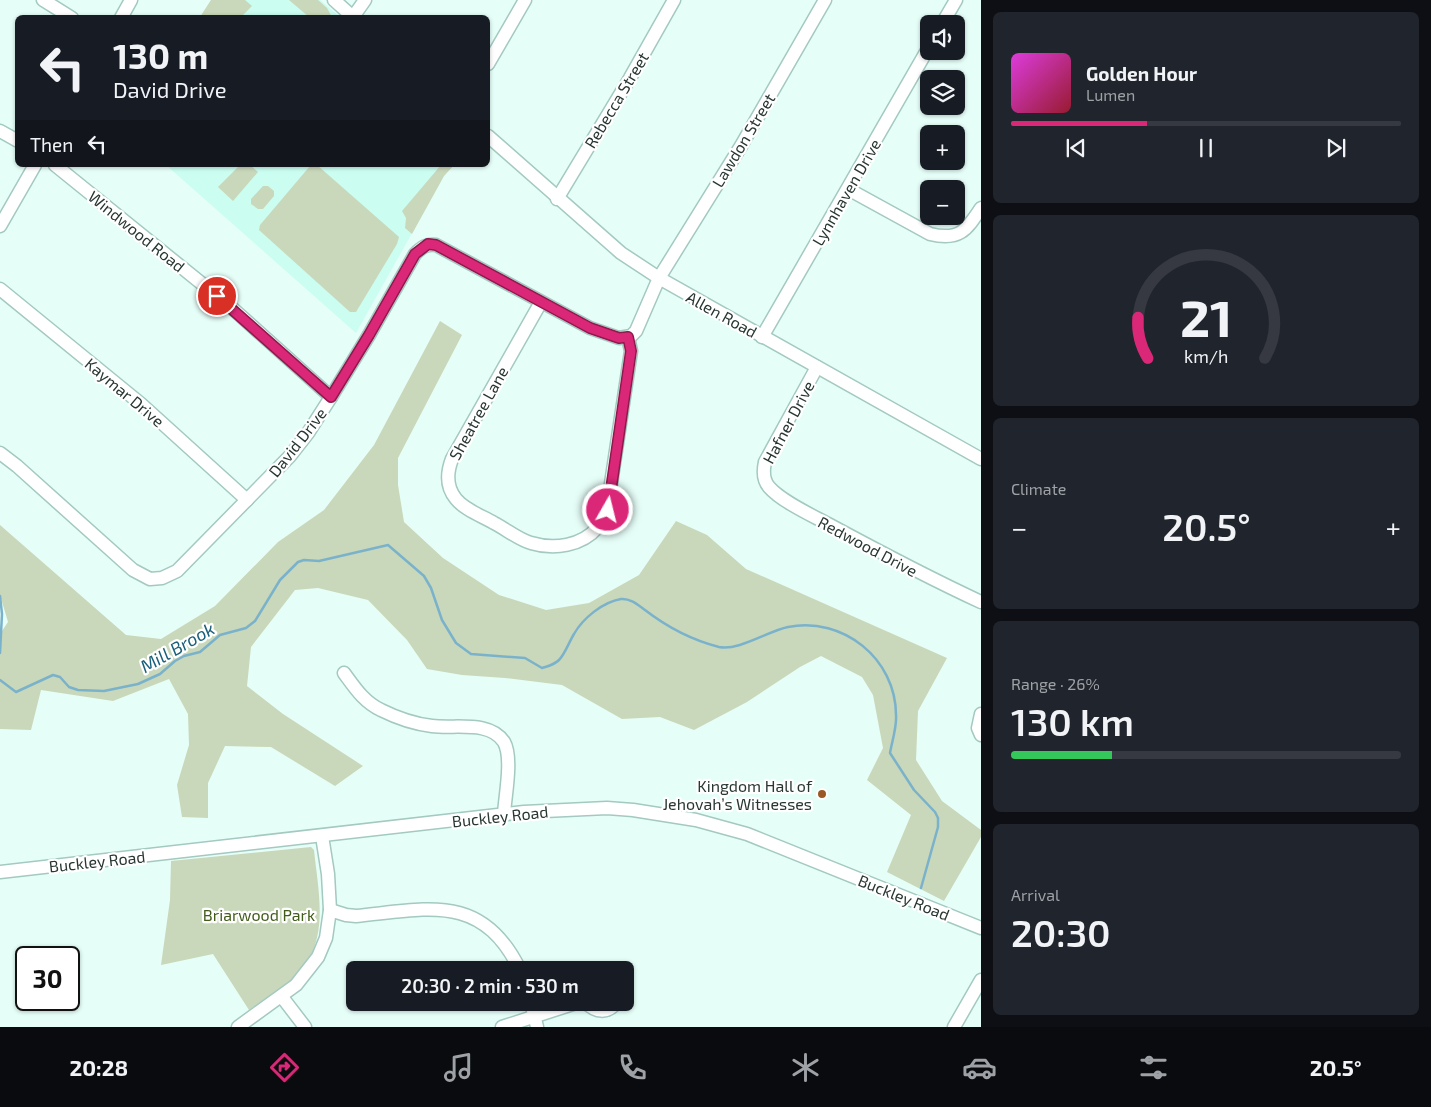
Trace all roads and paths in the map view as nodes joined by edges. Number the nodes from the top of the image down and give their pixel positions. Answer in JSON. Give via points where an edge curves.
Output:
{"nodes":[{"id":1,"x":42,"y":0,"type":"edge"},
{"id":2,"x":131,"y":0,"type":"edge"},
{"id":3,"x":334,"y":0,"type":"edge"},
{"id":4,"x":365,"y":0,"type":"edge"},
{"id":5,"x":525,"y":0,"type":"edge"},
{"id":6,"x":674,"y":0,"type":"edge"},
{"id":7,"x":825,"y":0,"type":"edge"},
{"id":8,"x":956,"y":0,"type":"edge"},
{"id":9,"x":67,"y":15,"type":"edge"},
{"id":10,"x":123,"y":15,"type":"edge"},
{"id":11,"x":351,"y":15,"type":"edge"},
{"id":12,"x":354,"y":15,"type":"edge"},
{"id":13,"x":947,"y":15,"type":"edge"},
{"id":14,"x":922,"y":60,"type":"edge"},
{"id":15,"x":490,"y":61,"type":"edge"},
{"id":16,"x":0,"y":131,"type":"edge"},
{"id":17,"x":490,"y":138,"type":"edge"},
{"id":18,"x":15,"y":139,"type":"edge"},
{"id":19,"x":34,"y":167,"type":"edge"},
{"id":20,"x":57,"y":167,"type":"edge"},
{"id":21,"x":848,"y":189,"type":"junction"},
{"id":22,"x":557,"y":199,"type":"junction"},
{"id":23,"x":981,"y":208,"type":"edge"},
{"id":24,"x":0,"y":226,"type":"edge"},
{"id":25,"x":659,"y":278,"type":"junction"},
{"id":26,"x":0,"y":289,"type":"edge"},
{"id":27,"x":541,"y":302,"type":"junction"},
{"id":28,"x":628,"y":337,"type":"junction"},
{"id":29,"x":762,"y":337,"type":"junction"},
{"id":30,"x":818,"y":367,"type":"junction"},
{"id":31,"x":331,"y":397,"type":"junction"},
{"id":32,"x":0,"y":454,"type":"edge"},
{"id":33,"x":981,"y":459,"type":"edge"},
{"id":34,"x":764,"y":478,"type":"joint"},
{"id":35,"x":248,"y":500,"type":"junction"},
{"id":36,"x":981,"y":602,"type":"edge"},
{"id":37,"x":344,"y":673,"type":"dead end"},
{"id":38,"x":981,"y":714,"type":"edge"},
{"id":39,"x":981,"y":735,"type":"edge"},
{"id":40,"x":504,"y":814,"type":"junction"},
{"id":41,"x":322,"y":836,"type":"junction"},
{"id":42,"x":0,"y":872,"type":"edge"},
{"id":43,"x":330,"y":910,"type":"junction"},
{"id":44,"x":981,"y":928,"type":"edge"},
{"id":45,"x":516,"y":961,"type":"edge"},
{"id":46,"x":981,"y":980,"type":"edge"},
{"id":47,"x":282,"y":997,"type":"junction"},
{"id":48,"x":559,"y":1011,"type":"edge"},
{"id":49,"x":535,"y":1022,"type":"edge"},
{"id":50,"x":238,"y":1027,"type":"edge"},
{"id":51,"x":305,"y":1027,"type":"edge"},
{"id":52,"x":502,"y":1027,"type":"edge"},
{"id":53,"x":954,"y":1027,"type":"edge"}],
"edges":[{"from":1,"to":9,"type":"street"},
{"from":2,"to":10,"type":"street"},
{"from":3,"to":11,"type":"street"},
{"from":4,"to":12,"type":"street"},
{"from":5,"to":15,"type":"street"},
{"from":6,"to":22,"type":"street","name":"Rebecca Street"},
{"from":7,"to":25,"type":"street","name":"Lawdon Street","via":[[741,146]]},
{"from":8,"to":13,"type":"street"},
{"from":14,"to":21,"type":"street","name":"Lynnhaven Drive"},
{"from":16,"to":18,"type":"street"},
{"from":17,"to":22,"type":"street","name":"Allen Road"},
{"from":19,"to":24,"type":"street"},
{"from":20,"to":31,"type":"street","name":"Windwood Road","via":[[232,308]]},
{"from":21,"to":23,"type":"street","via":[[930,234],[942,237],[953,237],[963,232]]},
{"from":21,"to":29,"type":"street","name":"Lynnhaven Drive"},
{"from":22,"to":25,"type":"street","name":"Allen Road","via":[[621,253]]},
{"from":25,"to":28,"type":"street","via":[[636,330]]},
{"from":25,"to":29,"type":"street","name":"Allen Road"},
{"from":26,"to":35,"type":"street","name":"Kaymar Drive","via":[[141,404]]},
{"from":27,"to":28,"type":"street","name":"David Drive","via":[[590,328],[619,338]]},
{"from":27,"to":28,"type":"street","name":"Sheatree Lane","via":[[448,469],[450,488],[456,499],[530,543],[558,547],[572,544],[595,530],[608,510],[631,351]]},
{"from":27,"to":31,"type":"street","name":"David Drive","via":[[436,245],[428,244],[415,254]]},
{"from":29,"to":30,"type":"street","name":"Allen Road"},
{"from":30,"to":33,"type":"street","name":"Allen Road"},
{"from":30,"to":34,"type":"street","name":"Hafner Drive","via":[[765,462]]},
{"from":31,"to":35,"type":"street","name":"David Drive","via":[[290,456]]},
{"from":32,"to":35,"type":"street","name":"David Drive","via":[[133,570],[150,579],[177,571]]},
{"from":34,"to":36,"type":"street","name":"Redwood Drive","via":[[770,489],[795,506],[925,576]]},
{"from":37,"to":40,"type":"street","via":[[363,698],[380,710],[402,719],[432,726],[487,729],[496,733],[504,744],[508,759]]},
{"from":38,"to":39,"type":"street","via":[[978,728]]},
{"from":40,"to":41,"type":"street","name":"Buckley Road"},
{"from":40,"to":44,"type":"street","name":"Buckley Road","via":[[607,808],[696,820],[747,834]]},
{"from":41,"to":42,"type":"street","name":"Buckley Road"},
{"from":41,"to":43,"type":"street"},
{"from":43,"to":45,"type":"street","via":[[356,916],[426,909],[468,914],[499,936]]},
{"from":43,"to":47,"type":"street","via":[[326,938],[318,957]]},
{"from":46,"to":53,"type":"street"},
{"from":47,"to":50,"type":"street"},
{"from":47,"to":51,"type":"street"},
{"from":48,"to":49,"type":"street"},
{"from":49,"to":52,"type":"street"}]}
